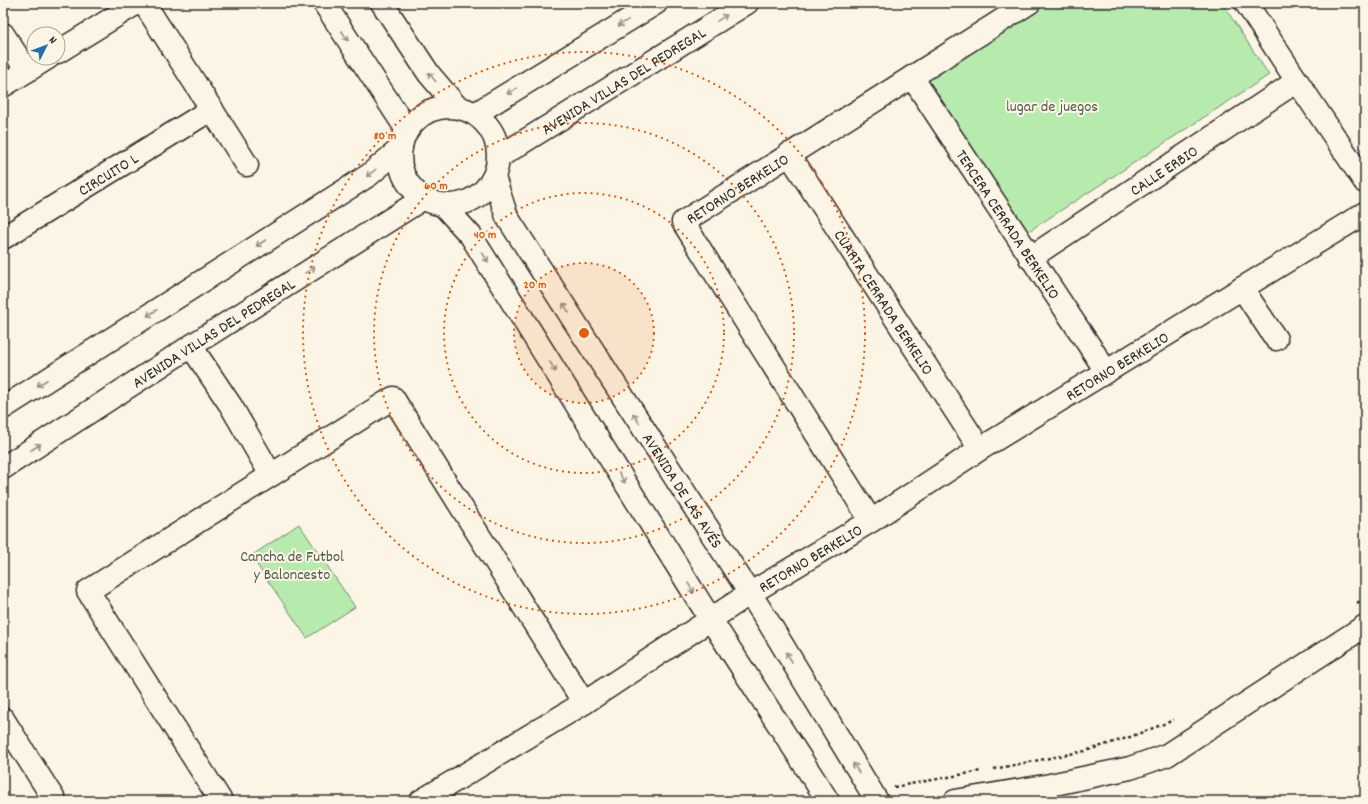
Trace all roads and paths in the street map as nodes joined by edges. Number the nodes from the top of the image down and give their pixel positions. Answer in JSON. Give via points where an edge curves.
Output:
{"nodes":[{"id":1,"x":137,"y":3,"type":"edge"},
{"id":2,"x":144,"y":3,"type":"edge"},
{"id":3,"x":324,"y":3,"type":"edge"},
{"id":4,"x":382,"y":3,"type":"edge"},
{"id":5,"x":656,"y":3,"type":"edge"},
{"id":6,"x":747,"y":3,"type":"edge"},
{"id":7,"x":1029,"y":3,"type":"edge"},
{"id":8,"x":1246,"y":3,"type":"edge"},
{"id":9,"x":3,"y":34,"type":"edge"},
{"id":10,"x":66,"y":47,"type":"edge"},
{"id":11,"x":35,"y":66,"type":"edge"},
{"id":12,"x":27,"y":71,"type":"junction"},
{"id":13,"x":912,"y":77,"type":"junction"},
{"id":14,"x":1296,"y":81,"type":"junction"},
{"id":15,"x":3,"y":86,"type":"edge"},
{"id":16,"x":212,"y":109,"type":"junction"},
{"id":17,"x":466,"y":110,"type":"junction"},
{"id":18,"x":404,"y":139,"type":"junction"},
{"id":19,"x":789,"y":154,"type":"junction"},
{"id":20,"x":247,"y":165,"type":"dead end"},
{"id":21,"x":496,"y":167,"type":"junction"},
{"id":22,"x":1365,"y":182,"type":"edge"},
{"id":23,"x":434,"y":201,"type":"junction"},
{"id":24,"x":1365,"y":213,"type":"edge"},
{"id":25,"x":3,"y":238,"type":"edge"},
{"id":26,"x":1030,"y":258,"type":"junction"},
{"id":27,"x":1242,"y":288,"type":"junction"},
{"id":28,"x":1276,"y":338,"type":"dead end"},
{"id":29,"x":191,"y":346,"type":"junction"},
{"id":30,"x":1106,"y":371,"type":"junction"},
{"id":31,"x":3,"y":408,"type":"edge"},
{"id":32,"x":980,"y":449,"type":"junction"},
{"id":33,"x":3,"y":468,"type":"edge"},
{"id":34,"x":271,"y":475,"type":"junction"},
{"id":35,"x":872,"y":521,"type":"junction"},
{"id":36,"x":749,"y":594,"type":"junction"},
{"id":37,"x":1365,"y":598,"type":"edge"},
{"id":38,"x":1352,"y":606,"type":"dead end"},
{"id":39,"x":711,"y":620,"type":"junction"},
{"id":40,"x":1365,"y":626,"type":"edge"},
{"id":41,"x":584,"y":703,"type":"junction"},
{"id":42,"x":1179,"y":718,"type":"dead end"},
{"id":43,"x":3,"y":719,"type":"edge"},
{"id":44,"x":993,"y":769,"type":"dead end"},
{"id":45,"x":986,"y":770,"type":"dead end"},
{"id":46,"x":874,"y":796,"type":"edge"},
{"id":47,"x":55,"y":801,"type":"edge"},
{"id":48,"x":221,"y":801,"type":"edge"},
{"id":49,"x":421,"y":801,"type":"edge"},
{"id":50,"x":828,"y":801,"type":"edge"},
{"id":51,"x":955,"y":801,"type":"edge"}],
"edges":[{"from":1,"to":10,"type":"street"},
{"from":2,"to":16,"type":"street"},
{"from":3,"to":18,"type":"street","one_way":true},
{"from":17,"to":4,"type":"street","one_way":true,"via":[[429,74]]},
{"from":5,"to":17,"type":"street","one_way":true},
{"from":21,"to":6,"type":"street","name":"AVENIDA VILLAS DEL PEDREGAL","one_way":true},
{"from":7,"to":13,"type":"street","name":"RETORNO BERKELIO"},
{"from":8,"to":14,"type":"street"},
{"from":9,"to":12,"type":"street"},
{"from":11,"to":12,"type":"street"},
{"from":12,"to":15,"type":"street"},
{"from":13,"to":19,"type":"street","name":"RETORNO BERKELIO"},
{"from":13,"to":26,"type":"street","name":"TERCERA CERRADA BERKELIO"},
{"from":14,"to":22,"type":"street"},
{"from":14,"to":26,"type":"street","name":"CALLE ERBIO"},
{"from":16,"to":20,"type":"street"},
{"from":16,"to":25,"type":"street","name":"CIRCUITO L"},
{"from":17,"to":18,"type":"street","via":[[438,107],[420,116]]},
{"from":17,"to":21,"type":"street","via":[[488,125],[496,140]]},
{"from":18,"to":23,"type":"street","via":[[401,168],[410,185]]},
{"from":18,"to":31,"type":"street","one_way":true,"via":[[369,175]]},
{"from":19,"to":32,"type":"street","name":"CUARTA CERRADA BERKELIO"},
{"from":19,"to":35,"type":"street","name":"RETORNO BERKELIO","via":[[683,222]]},
{"from":21,"to":23,"type":"street","via":[[482,193],[464,203]]},
{"from":36,"to":21,"type":"street","name":"AVENIDA DE LAS AVÉS","one_way":true,"via":[[507,217]]},
{"from":29,"to":23,"type":"street","name":"AVENIDA VILLAS DEL PEDREGAL","one_way":true},
{"from":23,"to":39,"type":"street","one_way":true,"via":[[472,236]]},
{"from":24,"to":27,"type":"street","name":"RETORNO BERKELIO"},
{"from":26,"to":30,"type":"street","name":"TERCERA CERRADA BERKELIO"},
{"from":27,"to":28,"type":"street"},
{"from":27,"to":30,"type":"street","name":"RETORNO BERKELIO"},
{"from":33,"to":29,"type":"street","name":"AVENIDA VILLAS DEL PEDREGAL","one_way":true},
{"from":29,"to":34,"type":"street","via":[[231,406]]},
{"from":30,"to":32,"type":"street","name":"RETORNO BERKELIO"},
{"from":32,"to":35,"type":"street","name":"RETORNO BERKELIO"},
{"from":34,"to":41,"type":"street","via":[[393,398]]},
{"from":34,"to":48,"type":"street","via":[[88,590]]},
{"from":35,"to":36,"type":"street","name":"RETORNO BERKELIO"},
{"from":36,"to":39,"type":"street","name":"RETORNO BERKELIO"},
{"from":46,"to":36,"type":"street","name":"AVENIDA DE LAS AVÉS","one_way":true},
{"from":37,"to":38,"type":"path"},
{"from":39,"to":41,"type":"street","name":"RETORNO BERKELIO"},
{"from":39,"to":50,"type":"street"},
{"from":40,"to":51,"type":"street","via":[[1167,755],[1123,770]]},
{"from":41,"to":49,"type":"street","name":"RETORNO BERKELIO"},
{"from":42,"to":44,"type":"path","via":[[1085,751]]},
{"from":43,"to":47,"type":"street"},
{"from":45,"to":46,"type":"path","via":[[929,780]]}]}
